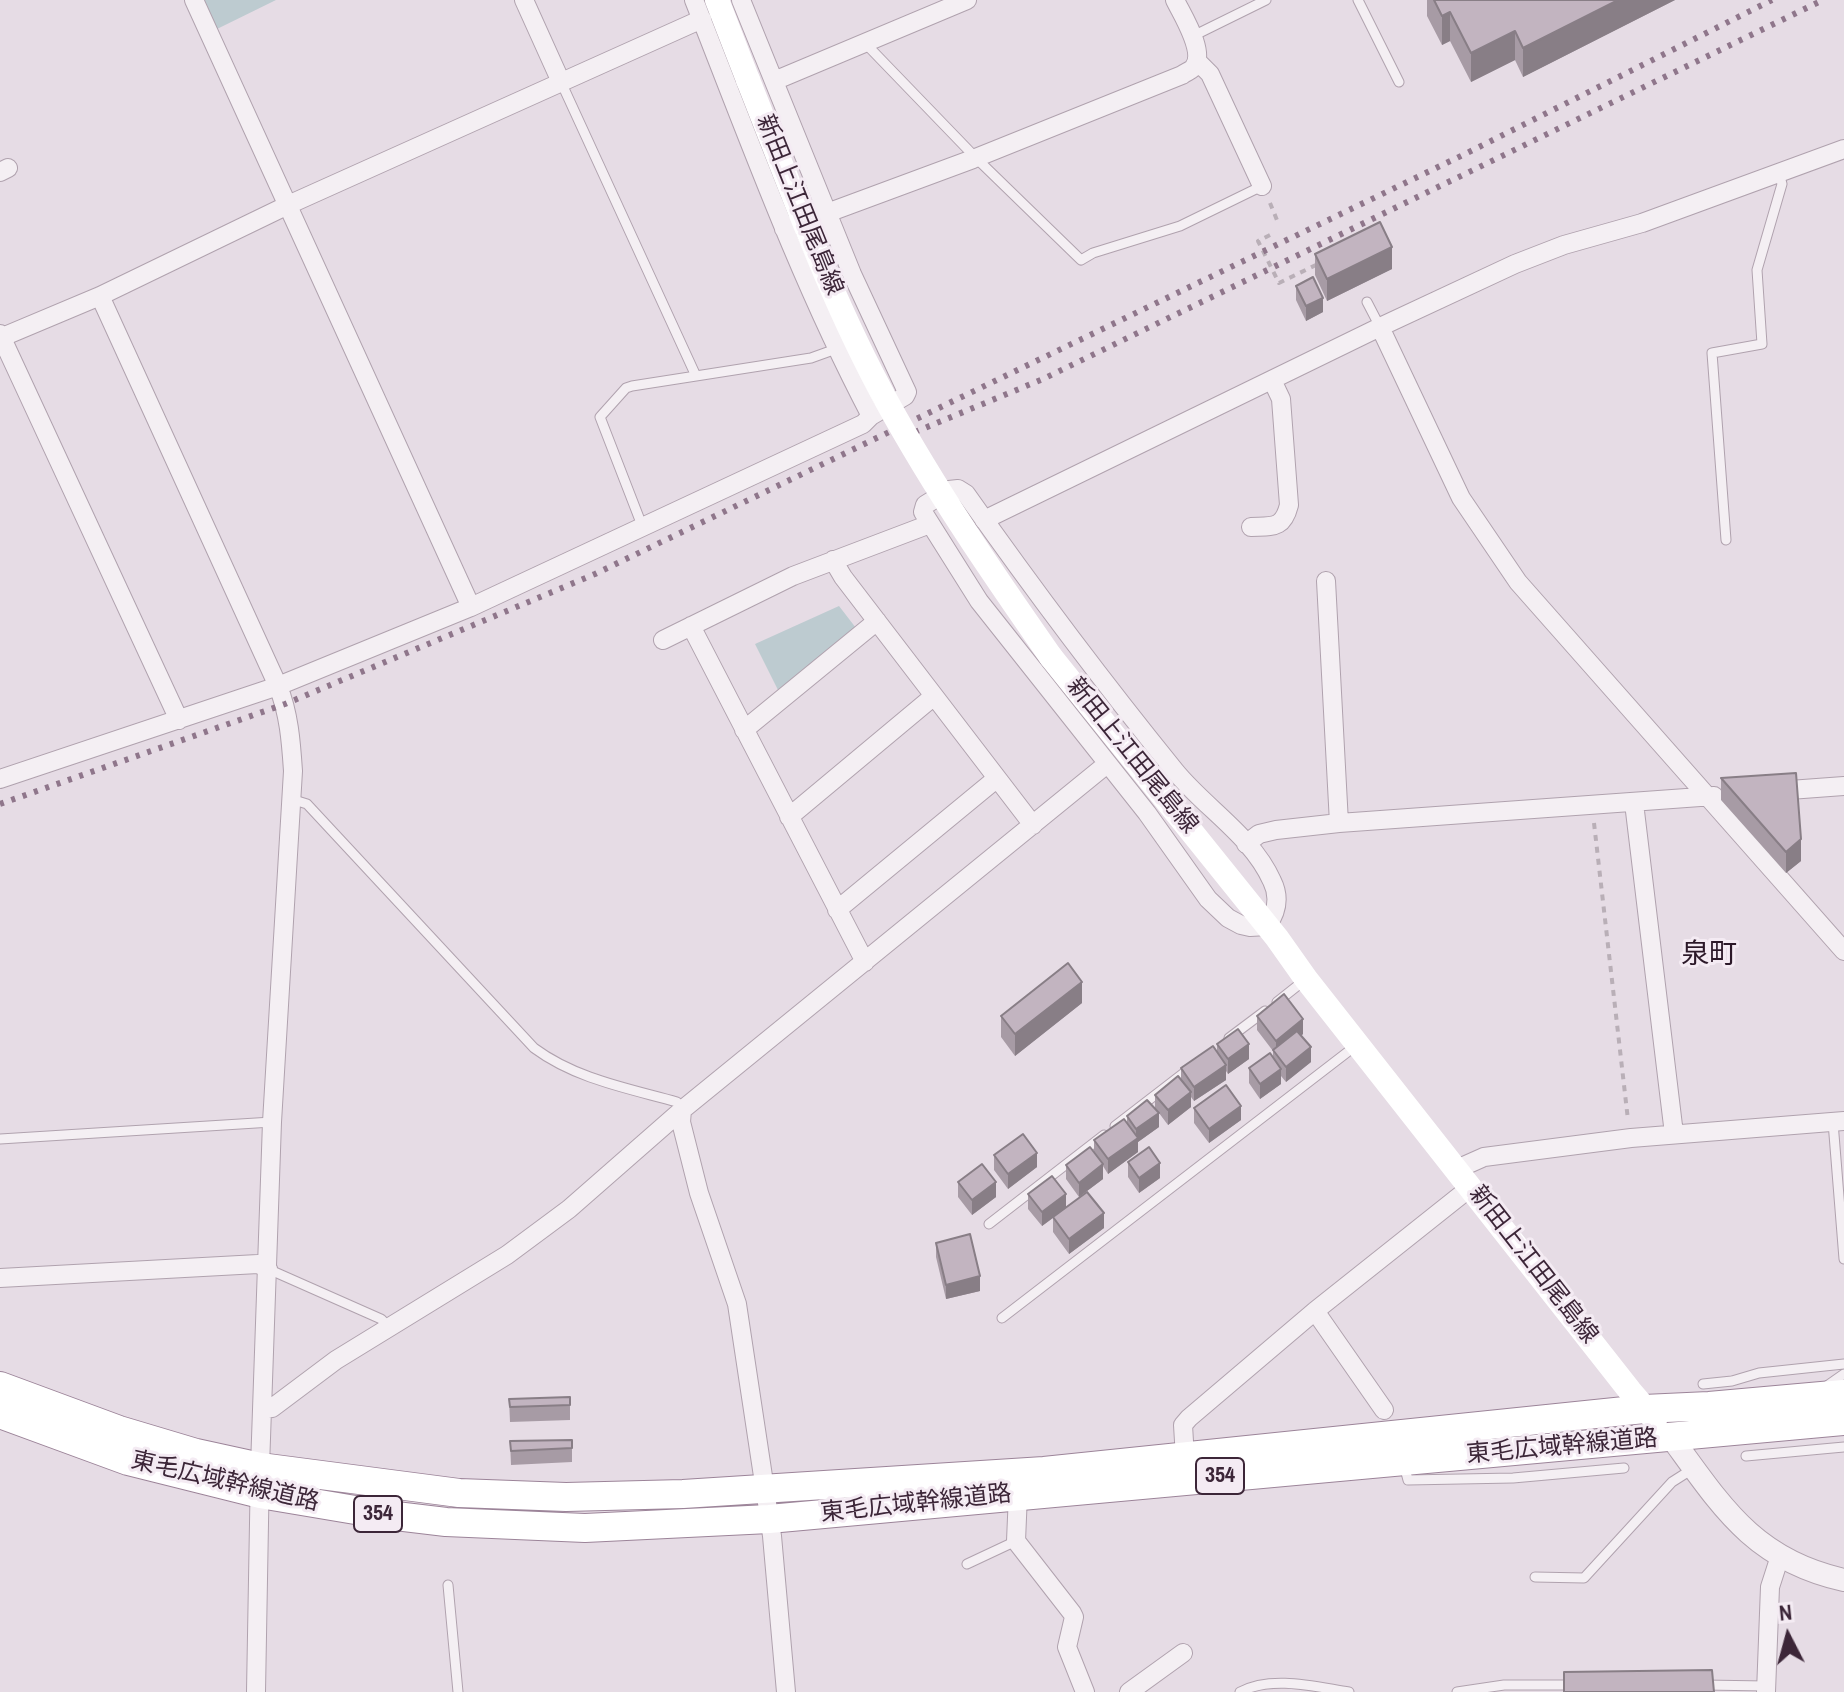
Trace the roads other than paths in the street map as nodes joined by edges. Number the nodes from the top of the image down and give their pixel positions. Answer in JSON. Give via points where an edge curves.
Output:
{"nodes":[{"id":1,"x":194,"y":0,"type":"edge"},
{"id":2,"x":524,"y":0,"type":"edge"},
{"id":3,"x":694,"y":0,"type":"edge"},
{"id":4,"x":741,"y":0,"type":"edge"},
{"id":5,"x":967,"y":0,"type":"edge"},
{"id":6,"x":1175,"y":0,"type":"edge"},
{"id":7,"x":1266,"y":0,"type":"edge"},
{"id":8,"x":1358,"y":0,"type":"edge"},
{"id":9,"x":709,"y":9,"type":"edge"},
{"id":10,"x":1193,"y":36,"type":"junction"},
{"id":11,"x":865,"y":43,"type":"junction"},
{"id":12,"x":1197,"y":61,"type":"junction"},
{"id":13,"x":774,"y":81,"type":"junction"},
{"id":14,"x":561,"y":82,"type":"junction"},
{"id":15,"x":1399,"y":82,"type":"dead end"},
{"id":16,"x":1844,"y":149,"type":"edge"},
{"id":17,"x":976,"y":158,"type":"junction"},
{"id":18,"x":1779,"y":173,"type":"junction"},
{"id":19,"x":1262,"y":186,"type":"joint"},
{"id":20,"x":288,"y":205,"type":"junction"},
{"id":21,"x":827,"y":213,"type":"junction"},
{"id":22,"x":784,"y":229,"type":"junction"},
{"id":23,"x":100,"y":296,"type":"junction"},
{"id":24,"x":1367,"y":302,"type":"dead end"},
{"id":25,"x":1380,"y":327,"type":"junction"},
{"id":26,"x":0,"y":337,"type":"edge"},
{"id":27,"x":836,"y":349,"type":"junction"},
{"id":28,"x":696,"y":376,"type":"junction"},
{"id":29,"x":1272,"y":380,"type":"junction"},
{"id":30,"x":871,"y":416,"type":"junction"},
{"id":31,"x":984,"y":520,"type":"junction"},
{"id":32,"x":930,"y":524,"type":"junction"},
{"id":33,"x":1251,"y":527,"type":"dead end"},
{"id":34,"x":643,"y":528,"type":"junction"},
{"id":35,"x":1726,"y":540,"type":"dead end"},
{"id":36,"x":833,"y":560,"type":"junction"},
{"id":37,"x":1326,"y":581,"type":"dead end"},
{"id":38,"x":471,"y":607,"type":"junction"},
{"id":39,"x":877,"y":621,"type":"junction"},
{"id":40,"x":691,"y":626,"type":"junction"},
{"id":41,"x":663,"y":640,"type":"dead end"},
{"id":42,"x":278,"y":686,"type":"junction"},
{"id":43,"x":934,"y":696,"type":"junction"},
{"id":44,"x":179,"y":720,"type":"junction"},
{"id":45,"x":744,"y":730,"type":"junction"},
{"id":46,"x":1107,"y":764,"type":"junction"},
{"id":47,"x":0,"y":779,"type":"edge"},
{"id":48,"x":996,"y":779,"type":"junction"},
{"id":49,"x":1844,"y":786,"type":"edge"},
{"id":50,"x":1706,"y":797,"type":"junction"},
{"id":51,"x":291,"y":799,"type":"junction"},
{"id":52,"x":1634,"y":803,"type":"junction"},
{"id":53,"x":789,"y":817,"type":"junction"},
{"id":54,"x":1339,"y":823,"type":"junction"},
{"id":55,"x":1033,"y":825,"type":"junction"},
{"id":56,"x":1246,"y":844,"type":"junction"},
{"id":57,"x":837,"y":910,"type":"junction"},
{"id":58,"x":1267,"y":926,"type":"junction"},
{"id":59,"x":1844,"y":951,"type":"edge"},
{"id":60,"x":865,"y":962,"type":"junction"},
{"id":61,"x":1306,"y":979,"type":"junction"},
{"id":62,"x":1358,"y":1044,"type":"junction"},
{"id":63,"x":1221,"y":1045,"type":"edge"},
{"id":64,"x":1197,"y":1064,"type":"edge"},
{"id":65,"x":682,"y":1110,"type":"junction"},
{"id":66,"x":272,"y":1122,"type":"junction"},
{"id":67,"x":1839,"y":1122,"type":"edge"},
{"id":68,"x":1674,"y":1134,"type":"junction"},
{"id":69,"x":0,"y":1139,"type":"edge"},
{"id":70,"x":1464,"y":1178,"type":"junction"},
{"id":71,"x":989,"y":1224,"type":"dead end"},
{"id":72,"x":1844,"y":1259,"type":"edge"},
{"id":73,"x":268,"y":1269,"type":"junction"},
{"id":74,"x":0,"y":1278,"type":"edge"},
{"id":75,"x":1315,"y":1311,"type":"junction"},
{"id":76,"x":1002,"y":1318,"type":"dead end"},
{"id":77,"x":390,"y":1328,"type":"junction"},
{"id":78,"x":1844,"y":1364,"type":"edge"},
{"id":79,"x":1844,"y":1374,"type":"edge"},
{"id":80,"x":1703,"y":1384,"type":"dead end"},
{"id":81,"x":1,"y":1393,"type":"edge"},
{"id":82,"x":1844,"y":1394,"type":"edge"},
{"id":83,"x":1816,"y":1396,"type":"junction"},
{"id":84,"x":263,"y":1409,"type":"junction"},
{"id":85,"x":1644,"y":1409,"type":"junction"},
{"id":86,"x":1384,"y":1410,"type":"dead end"},
{"id":87,"x":1844,"y":1421,"type":"edge"},
{"id":88,"x":1671,"y":1437,"type":"junction"},
{"id":89,"x":1844,"y":1447,"type":"edge"},
{"id":90,"x":1746,"y":1456,"type":"dead end"},
{"id":91,"x":1185,"y":1458,"type":"junction"},
{"id":92,"x":1512,"y":1465,"type":"junction"},
{"id":93,"x":1624,"y":1468,"type":"dead end"},
{"id":94,"x":1694,"y":1468,"type":"junction"},
{"id":95,"x":260,"y":1481,"type":"junction"},
{"id":96,"x":764,"y":1489,"type":"junction"},
{"id":97,"x":1018,"y":1494,"type":"junction"},
{"id":98,"x":898,"y":1506,"type":"junction"},
{"id":99,"x":769,"y":1519,"type":"junction"},
{"id":100,"x":1016,"y":1541,"type":"junction"},
{"id":101,"x":1780,"y":1556,"type":"junction"},
{"id":102,"x":967,"y":1564,"type":"dead end"},
{"id":103,"x":1535,"y":1577,"type":"dead end"},
{"id":104,"x":1844,"y":1580,"type":"edge"},
{"id":105,"x":448,"y":1585,"type":"dead end"},
{"id":106,"x":1183,"y":1653,"type":"dead end"},
{"id":107,"x":1581,"y":1685,"type":"edge"},
{"id":108,"x":1690,"y":1685,"type":"edge"},
{"id":109,"x":1766,"y":1689,"type":"edge"},
{"id":110,"x":256,"y":1692,"type":"edge"},
{"id":111,"x":458,"y":1692,"type":"edge"},
{"id":112,"x":786,"y":1692,"type":"edge"},
{"id":113,"x":1085,"y":1692,"type":"edge"},
{"id":114,"x":1129,"y":1692,"type":"edge"},
{"id":115,"x":1240,"y":1692,"type":"edge"},
{"id":116,"x":1349,"y":1692,"type":"edge"},
{"id":117,"x":1457,"y":1692,"type":"edge"}],
"edges":[{"from":1,"to":20,"type":"street"},
{"from":2,"to":14,"type":"street"},
{"from":3,"to":9,"type":"street"},
{"from":4,"to":13,"type":"street"},
{"from":5,"to":11,"type":"street"},
{"from":6,"to":10,"type":"street"},
{"from":7,"to":10,"type":"lane"},
{"from":8,"to":15,"type":"lane"},
{"from":9,"to":14,"type":"street"},
{"from":9,"to":22,"type":"street"},
{"from":9,"to":58,"type":"main road","name":"新田上江田尾島線","bridge":true,"via":[[748,80],[829,281],[887,402],[961,527],[1051,657]]},
{"from":10,"to":12,"type":"street"},
{"from":11,"to":13,"type":"street"},
{"from":11,"to":17,"type":"lane"},
{"from":12,"to":17,"type":"street","via":[[1182,75]]},
{"from":12,"to":19,"type":"street","via":[[1210,74]]},
{"from":13,"to":21,"type":"street"},
{"from":14,"to":20,"type":"street"},
{"from":14,"to":28,"type":"lane"},
{"from":16,"to":18,"type":"street"},
{"from":17,"to":19,"type":"lane","via":[[1081,260],[1180,226]]},
{"from":17,"to":21,"type":"street"},
{"from":18,"to":25,"type":"street","via":[[1564,245]]},
{"from":18,"to":35,"type":"lane","via":[[1782,184],[1757,270],[1762,344],[1712,353]]},
{"from":20,"to":23,"type":"street"},
{"from":20,"to":38,"type":"street"},
{"from":21,"to":22,"type":"street"},
{"from":21,"to":30,"type":"street","via":[[907,392]]},
{"from":22,"to":27,"type":"street"},
{"from":23,"to":26,"type":"street"},
{"from":23,"to":42,"type":"street"},
{"from":24,"to":25,"type":"lane"},
{"from":25,"to":29,"type":"street"},
{"from":25,"to":50,"type":"street","via":[[1461,498],[1518,582]]},
{"from":26,"to":44,"type":"street"},
{"from":27,"to":28,"type":"lane","via":[[811,358]]},
{"from":27,"to":30,"type":"street"},
{"from":28,"to":34,"type":"lane","via":[[626,388],[600,417]]},
{"from":29,"to":31,"type":"street"},
{"from":29,"to":33,"type":"street","via":[[1281,399],[1289,505],[1277,525]]},
{"from":30,"to":34,"type":"street"},
{"from":31,"to":32,"type":"street","via":[[958,489],[925,505]]},
{"from":31,"to":56,"type":"street","via":[[1045,607],[1178,775]]},
{"from":32,"to":36,"type":"street"},
{"from":32,"to":46,"type":"street","via":[[979,601]]},
{"from":34,"to":38,"type":"street"},
{"from":36,"to":39,"type":"street"},
{"from":36,"to":40,"type":"street"},
{"from":37,"to":54,"type":"street"},
{"from":38,"to":42,"type":"street"},
{"from":39,"to":43,"type":"street"},
{"from":39,"to":45,"type":"street"},
{"from":40,"to":41,"type":"street"},
{"from":40,"to":45,"type":"street"},
{"from":42,"to":44,"type":"street"},
{"from":42,"to":51,"type":"street","via":[[290,732]]},
{"from":43,"to":48,"type":"street"},
{"from":43,"to":53,"type":"street"},
{"from":44,"to":47,"type":"street"},
{"from":45,"to":53,"type":"street"},
{"from":46,"to":55,"type":"street"},
{"from":46,"to":58,"type":"street","via":[[1208,899],[1228,918],[1250,927]]},
{"from":48,"to":55,"type":"street"},
{"from":48,"to":57,"type":"street"},
{"from":49,"to":50,"type":"street"},
{"from":50,"to":52,"type":"street"},
{"from":50,"to":59,"type":"street"},
{"from":51,"to":65,"type":"lane","via":[[307,804],[534,1048],[581,1075],[677,1102]]},
{"from":51,"to":66,"type":"street"},
{"from":52,"to":54,"type":"street"},
{"from":52,"to":68,"type":"street"},
{"from":53,"to":57,"type":"street"},
{"from":54,"to":56,"type":"street","via":[[1276,830]]},
{"from":55,"to":60,"type":"street"},
{"from":56,"to":58,"type":"street","via":[[1277,894],[1275,915]]},
{"from":57,"to":60,"type":"street"},
{"from":58,"to":61,"type":"main road","name":"新田上江田尾島線"},
{"from":60,"to":65,"type":"street"},
{"from":61,"to":62,"type":"main road","name":"新田上江田尾島線"},
{"from":61,"to":63,"type":"lane"},
{"from":62,"to":70,"type":"main road","name":"新田上江田尾島線"},
{"from":62,"to":76,"type":"lane"},
{"from":64,"to":71,"type":"lane"},
{"from":65,"to":77,"type":"street","via":[[569,1209]]},
{"from":65,"to":96,"type":"street","via":[[699,1193],[737,1304]]},
{"from":66,"to":69,"type":"lane"},
{"from":66,"to":73,"type":"street"},
{"from":67,"to":68,"type":"street"},
{"from":67,"to":72,"type":"lane"},
{"from":68,"to":70,"type":"street","via":[[1484,1157]]},
{"from":70,"to":75,"type":"street"},
{"from":70,"to":85,"type":"main road","name":"新田上江田尾島線"},
{"from":73,"to":74,"type":"street","via":[[258,1264]]},
{"from":73,"to":77,"type":"lane","via":[[381,1319]]},
{"from":73,"to":84,"type":"street"},
{"from":75,"to":86,"type":"street"},
{"from":75,"to":91,"type":"street","via":[[1183,1425]]},
{"from":77,"to":84,"type":"street"},
{"from":78,"to":80,"type":"lane"},
{"from":79,"to":83,"type":"lane"},
{"from":81,"to":95,"type":"highway","name":"東毛広域幹線道路","number":"354","via":[[196,1453]]},
{"from":82,"to":83,"type":"highway","name":"東毛広域幹線道路","number":"354"},
{"from":83,"to":85,"type":"highway","name":"東毛広域幹線道路","number":"354"},
{"from":84,"to":95,"type":"street"},
{"from":85,"to":88,"type":"main road","name":"新田上江田尾島線"},
{"from":85,"to":91,"type":"highway","name":"東毛広域幹線道路","number":"354"},
{"from":87,"to":88,"type":"highway","name":"東毛広域幹線道路","number":"354"},
{"from":88,"to":92,"type":"highway","name":"東毛広域幹線道路","number":"354"},
{"from":88,"to":94,"type":"street"},
{"from":89,"to":90,"type":"lane"},
{"from":91,"to":96,"type":"highway","name":"東毛広域幹線道路","number":"354"},
{"from":92,"to":93,"type":"lane"},
{"from":92,"to":97,"type":"highway","name":"東毛広域幹線道路","number":"354","via":[[1404,1462]]},
{"from":94,"to":101,"type":"street","via":[[1746,1530]]},
{"from":94,"to":103,"type":"lane","via":[[1672,1482],[1584,1578]]},
{"from":95,"to":96,"type":"highway","name":"東毛広域幹線道路","number":"354","via":[[513,1496],[627,1497]]},
{"from":95,"to":99,"type":"highway","name":"東毛広域幹線道路","number":"354","via":[[379,1514],[488,1525],[585,1528]]},
{"from":95,"to":110,"type":"street"},
{"from":96,"to":98,"type":"highway","via":[[784,1502],[846,1497]]},
{"from":96,"to":99,"type":"street"},
{"from":97,"to":98,"type":"highway","name":"東毛広域幹線道路","number":"354"},
{"from":97,"to":100,"type":"street"},
{"from":98,"to":99,"type":"highway","name":"東毛広域幹線道路","number":"354"},
{"from":99,"to":112,"type":"street"},
{"from":100,"to":102,"type":"lane"},
{"from":100,"to":113,"type":"street","via":[[1074,1617],[1067,1647]]},
{"from":101,"to":104,"type":"street","via":[[1810,1572]]},
{"from":101,"to":109,"type":"street","via":[[1770,1587]]},
{"from":105,"to":111,"type":"lane"},
{"from":106,"to":114,"type":"street"},
{"from":107,"to":117,"type":"lane","via":[[1504,1685]]},
{"from":108,"to":109,"type":"lane"},
{"from":115,"to":116,"type":"lane","via":[[1280,1684]]}]}
